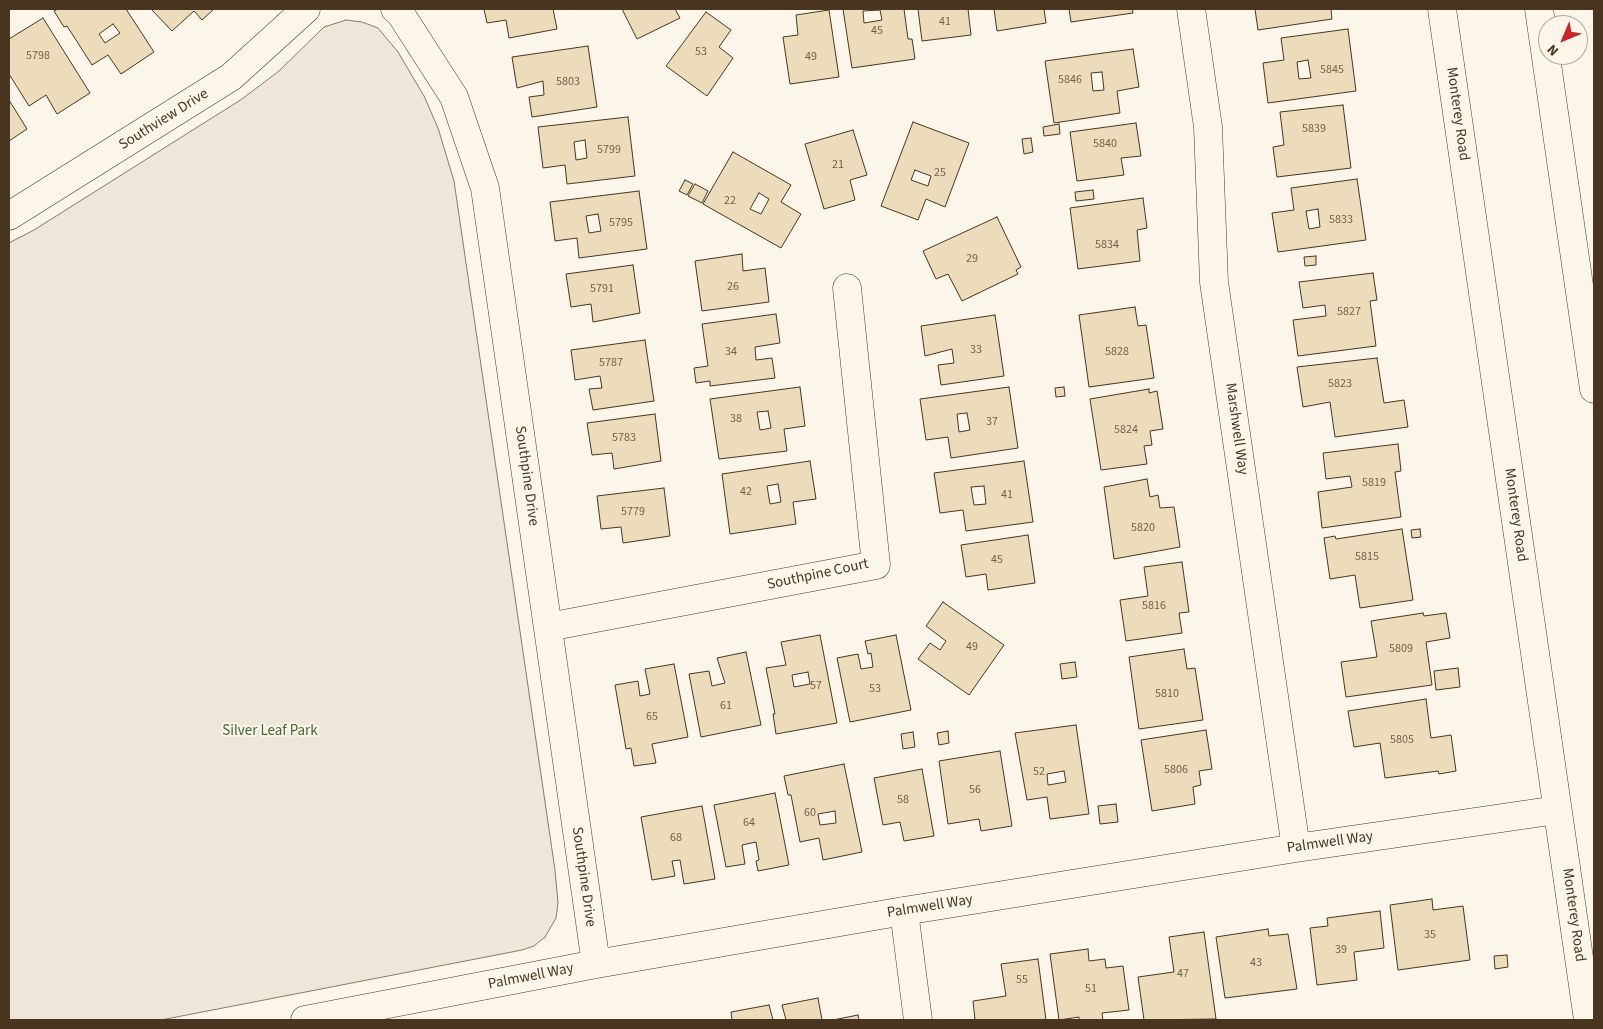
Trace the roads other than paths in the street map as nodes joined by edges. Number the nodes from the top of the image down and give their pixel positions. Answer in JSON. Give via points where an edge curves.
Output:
{"nodes":[{"id":1,"x":306,"y":9,"type":"edge"},
{"id":2,"x":395,"y":9,"type":"edge"},
{"id":3,"x":1191,"y":9,"type":"edge"},
{"id":4,"x":1442,"y":9,"type":"edge"},
{"id":5,"x":1539,"y":9,"type":"edge"},
{"id":6,"x":9,"y":216,"type":"edge"},
{"id":7,"x":847,"y":288,"type":"dead end"},
{"id":8,"x":1594,"y":389,"type":"edge"},
{"id":9,"x":548,"y":627,"type":"junction"},
{"id":10,"x":1557,"y":810,"type":"junction"},
{"id":11,"x":1296,"y":848,"type":"junction"},
{"id":12,"x":904,"y":911,"type":"junction"},
{"id":13,"x":596,"y":964,"type":"junction"},
{"id":14,"x":305,"y":1020,"type":"edge"},
{"id":15,"x":918,"y":1020,"type":"edge"},
{"id":16,"x":1588,"y":1020,"type":"edge"}],
"edges":[{"from":1,"to":6,"type":"street","name":"Southview Drive","via":[[232,77]]},
{"from":2,"to":9,"type":"street","name":"Southpine Drive","via":[[454,97],[484,188]]},
{"from":3,"to":11,"type":"street","name":"Marshwell Way","via":[[1208,126],[1214,282]]},
{"from":4,"to":10,"type":"street","name":"Monterey Road"},
{"from":5,"to":8,"type":"street"},
{"from":7,"to":9,"type":"street","name":"Southpine Court","via":[[876,565]]},
{"from":9,"to":13,"type":"street","name":"Southpine Drive"},
{"from":10,"to":11,"type":"street","name":"Palmwell Way"},
{"from":10,"to":16,"type":"street","name":"Monterey Road"},
{"from":11,"to":12,"type":"street","name":"Palmwell Way"},
{"from":12,"to":13,"type":"street","name":"Palmwell Way"},
{"from":12,"to":15,"type":"street"},
{"from":13,"to":14,"type":"street","name":"Palmwell Way"}]}
